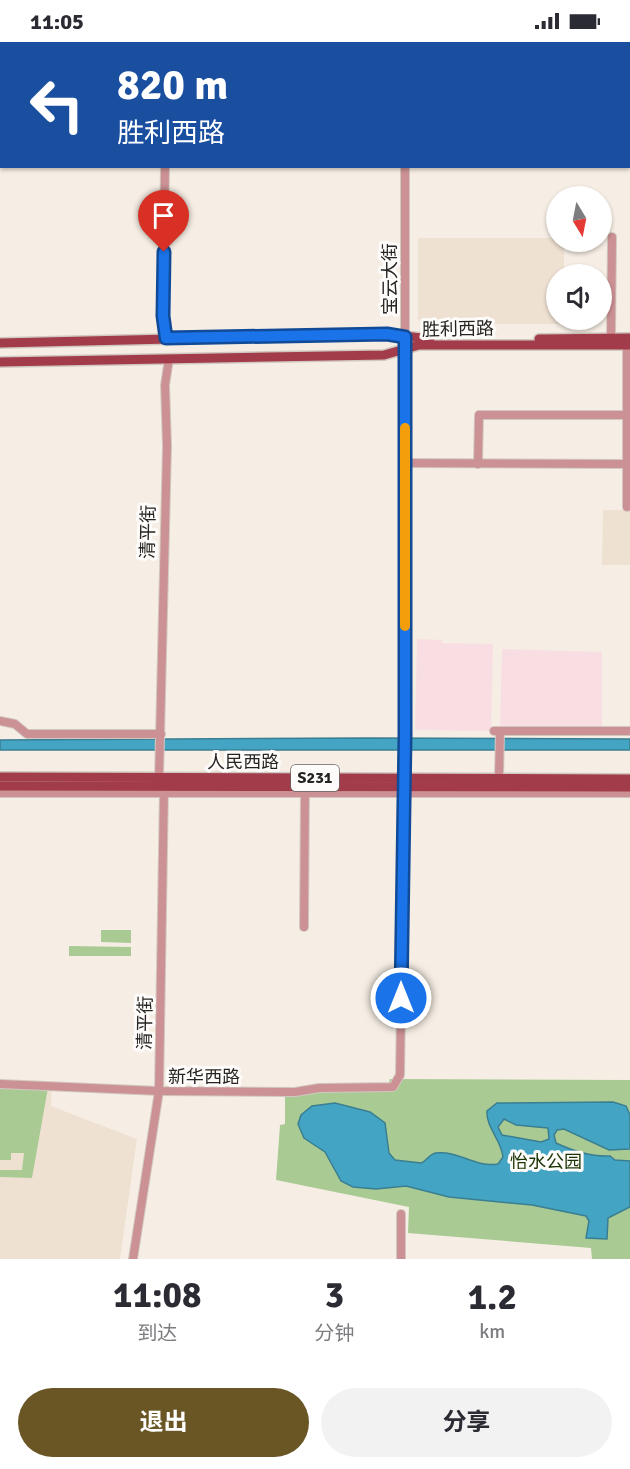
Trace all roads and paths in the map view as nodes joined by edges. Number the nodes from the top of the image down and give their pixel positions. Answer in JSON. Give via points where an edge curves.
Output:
{"nodes":[{"id":1,"x":165,"y":168,"type":"edge"},
{"id":2,"x":405,"y":168,"type":"edge"},
{"id":3,"x":612,"y":252,"type":"edge"},
{"id":4,"x":405,"y":337,"type":"junction"},
{"id":5,"x":166,"y":338,"type":"junction"},
{"id":6,"x":611,"y":339,"type":"junction"},
{"id":7,"x":0,"y":343,"type":"edge"},
{"id":8,"x":629,"y":343,"type":"edge"},
{"id":9,"x":405,"y":349,"type":"junction"},
{"id":10,"x":169,"y":359,"type":"junction"},
{"id":11,"x":0,"y":362,"type":"edge"},
{"id":12,"x":629,"y":415,"type":"edge"},
{"id":13,"x":405,"y":463,"type":"junction"},
{"id":14,"x":478,"y":464,"type":"junction"},
{"id":15,"x":627,"y":464,"type":"junction"},
{"id":16,"x":627,"y":507,"type":"dead end"},
{"id":17,"x":0,"y":721,"type":"edge"},
{"id":18,"x":630,"y":731,"type":"edge"},
{"id":19,"x":160,"y":735,"type":"junction"},
{"id":20,"x":0,"y":777,"type":"edge"},
{"id":21,"x":499,"y":778,"type":"junction"},
{"id":22,"x":630,"y":779,"type":"edge"},
{"id":23,"x":0,"y":786,"type":"edge"},
{"id":24,"x":162,"y":786,"type":"junction"},
{"id":25,"x":403,"y":786,"type":"junction"},
{"id":26,"x":630,"y":787,"type":"edge"},
{"id":27,"x":305,"y":789,"type":"junction"},
{"id":28,"x":0,"y":793,"type":"edge"},
{"id":29,"x":630,"y":793,"type":"edge"},
{"id":30,"x":304,"y":927,"type":"dead end"},
{"id":31,"x":400,"y":1075,"type":"joint"},
{"id":32,"x":0,"y":1084,"type":"edge"},
{"id":33,"x":159,"y":1091,"type":"junction"},
{"id":34,"x":401,"y":1214,"type":"dead end"},
{"id":35,"x":133,"y":1259,"type":"edge"},
{"id":36,"x":401,"y":1259,"type":"edge"}],
"edges":[{"from":1,"to":5,"type":"street"},
{"from":2,"to":4,"type":"street","name":"宝云大街"},
{"from":3,"to":6,"type":"street"},
{"from":4,"to":5,"type":"main road","name":"胜利西路","via":[[387,334]]},
{"from":4,"to":6,"type":"main road","name":"胜利西路"},
{"from":4,"to":9,"type":"street","name":"宝云大街"},
{"from":5,"to":7,"type":"main road","name":"胜利西路"},
{"from":6,"to":8,"type":"main road","name":"胜利西路"},
{"from":8,"to":9,"type":"main road","name":"胜利西路","via":[[419,345]]},
{"from":8,"to":12,"type":"street"},
{"from":9,"to":10,"type":"main road","name":"胜利西路","via":[[384,355]]},
{"from":9,"to":13,"type":"street","name":"宝云大街"},
{"from":10,"to":11,"type":"main road","name":"胜利西路"},
{"from":10,"to":19,"type":"street","name":"清平街","via":[[165,385]]},
{"from":12,"to":14,"type":"street","via":[[478,415]]},
{"from":12,"to":15,"type":"street"},
{"from":13,"to":14,"type":"street"},
{"from":13,"to":25,"type":"street","name":"宝云大街"},
{"from":14,"to":15,"type":"street"},
{"from":15,"to":16,"type":"street"},
{"from":17,"to":19,"type":"street","via":[[7,721],[27,734]]},
{"from":18,"to":21,"type":"street","via":[[498,733]]},
{"from":19,"to":24,"type":"street","name":"清平街"},
{"from":20,"to":24,"type":"main road","name":"人民西路","number":"S231"},
{"from":21,"to":22,"type":"main road","name":"人民西路","number":"S231"},
{"from":21,"to":25,"type":"main road","name":"人民西路","number":"S231"},
{"from":23,"to":24,"type":"main road","name":"人民西路","number":"S231"},
{"from":24,"to":25,"type":"main road","name":"人民西路","number":"S231"},
{"from":24,"to":27,"type":"main road","name":"人民西路","number":"S231"},
{"from":24,"to":28,"type":"street"},
{"from":24,"to":33,"type":"street","name":"清平街"},
{"from":25,"to":26,"type":"main road","name":"人民西路","number":"S231"},
{"from":25,"to":27,"type":"main road","name":"人民西路","number":"S231"},
{"from":25,"to":29,"type":"street"},
{"from":25,"to":31,"type":"street","name":"宝云大街"},
{"from":27,"to":30,"type":"street"},
{"from":31,"to":33,"type":"street","name":"新华西路","via":[[393,1087],[295,1092]]},
{"from":32,"to":33,"type":"street","name":"新华西路"},
{"from":33,"to":35,"type":"street","name":"清平街"},
{"from":34,"to":36,"type":"street"}]}
